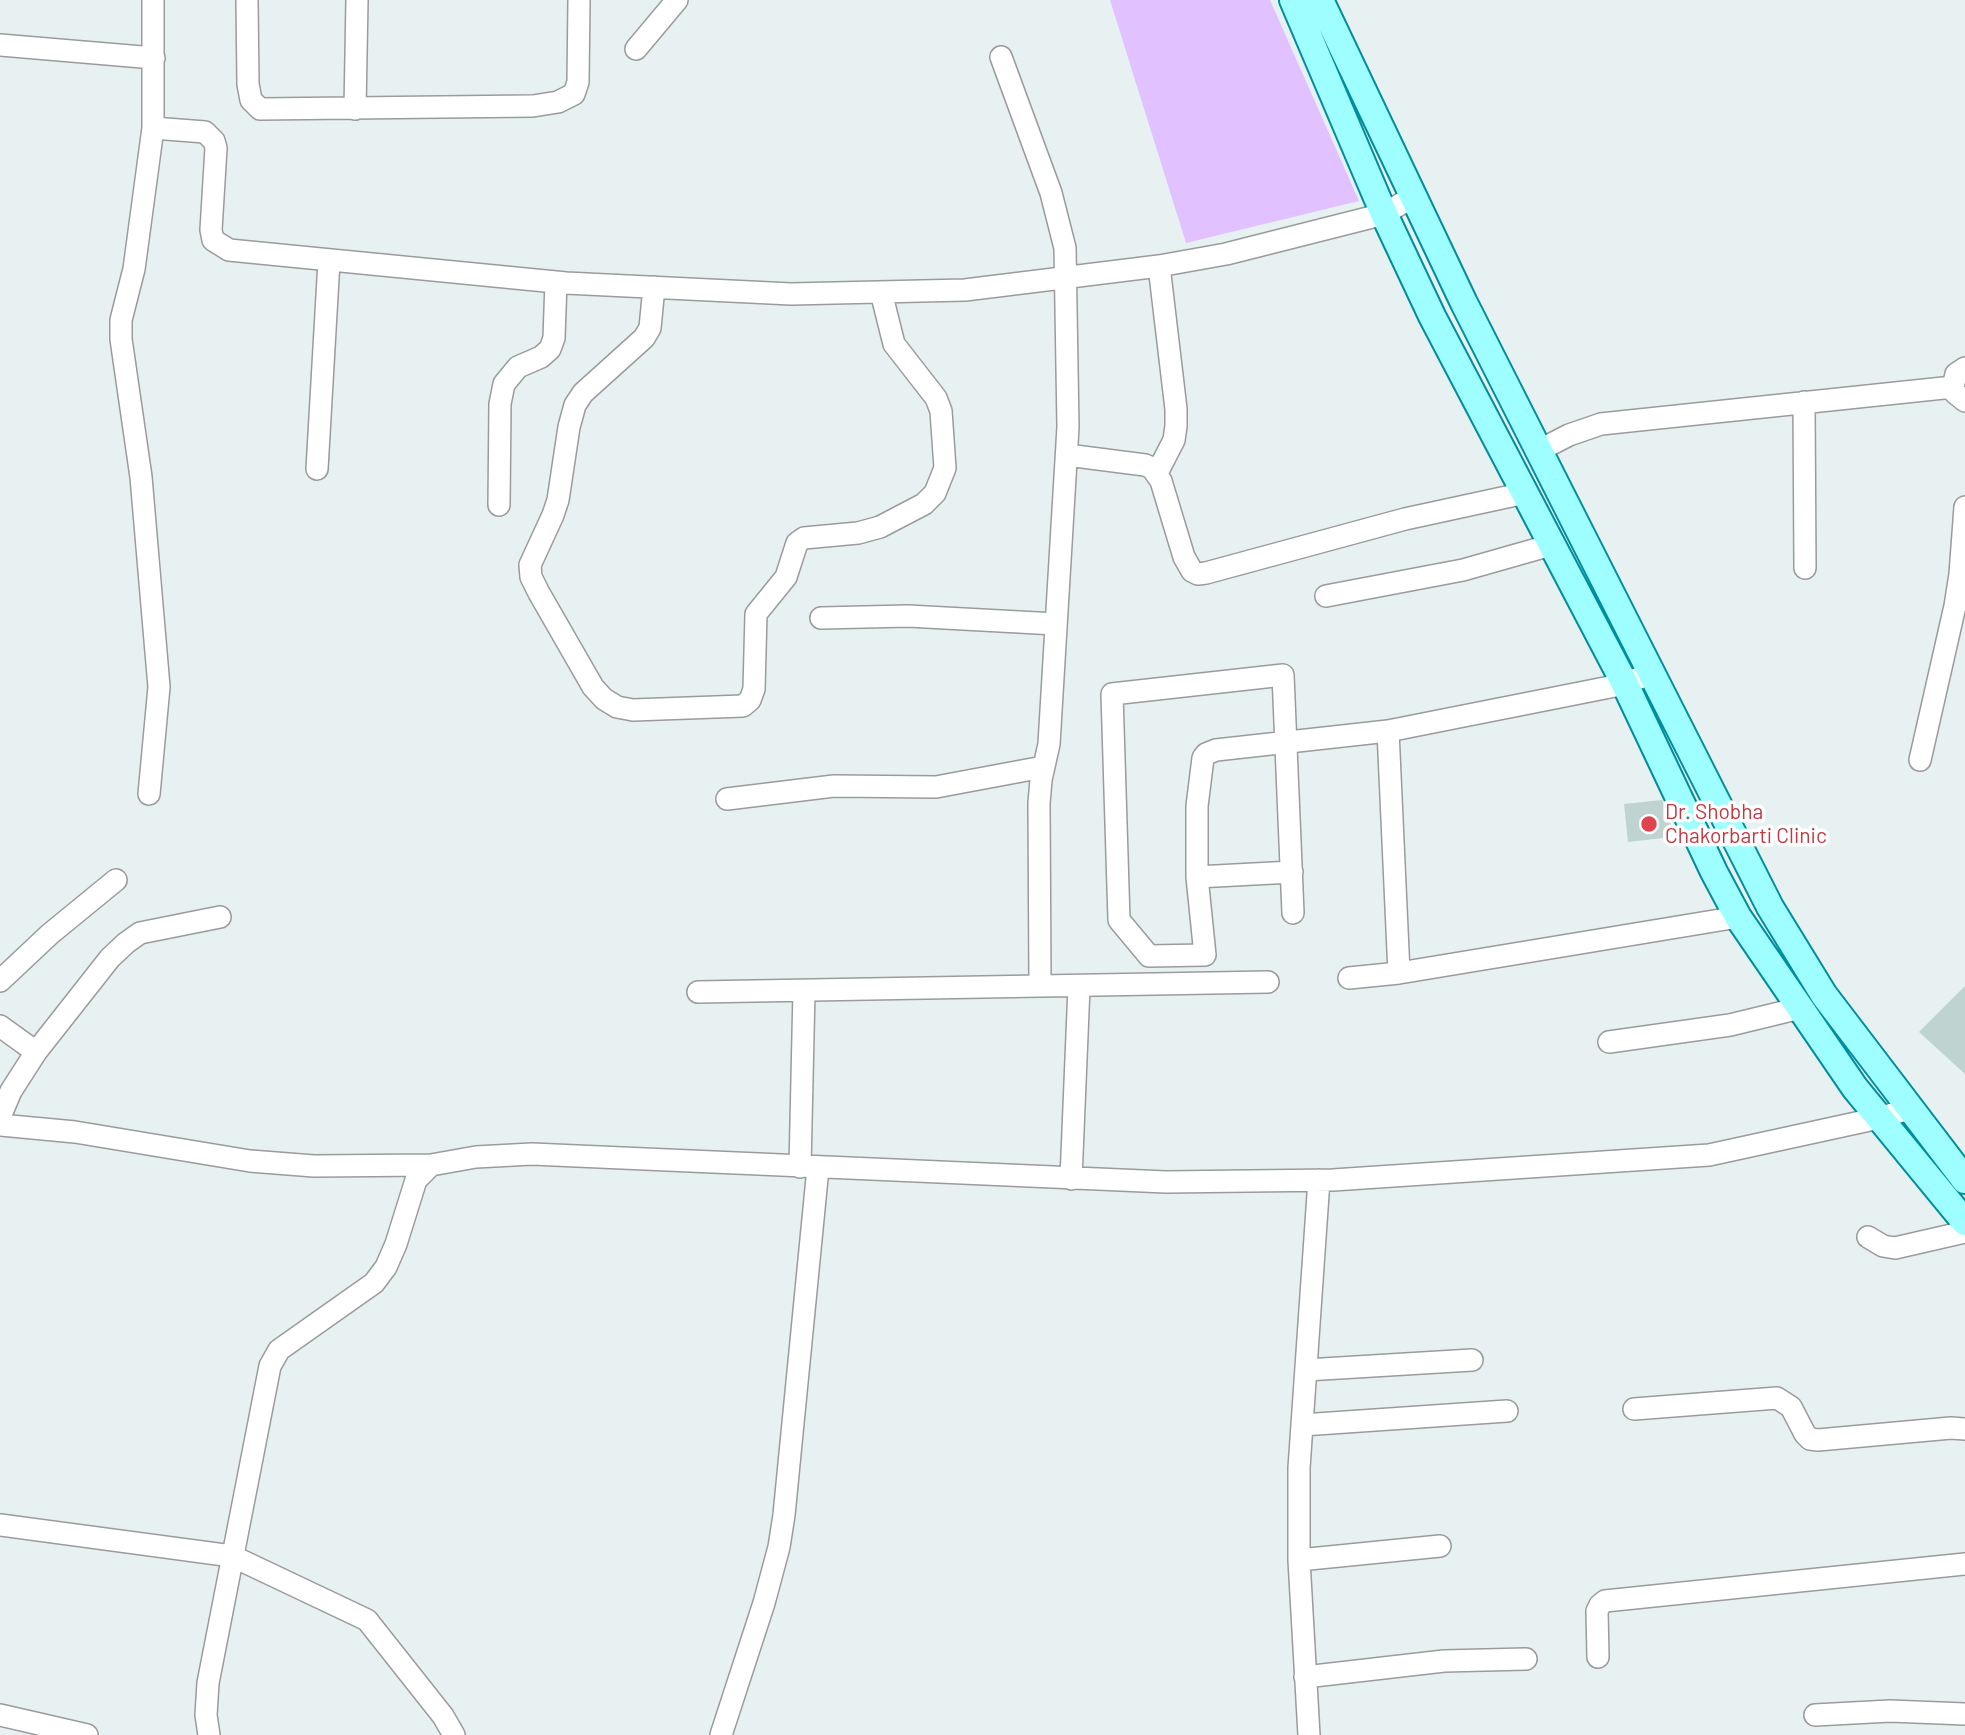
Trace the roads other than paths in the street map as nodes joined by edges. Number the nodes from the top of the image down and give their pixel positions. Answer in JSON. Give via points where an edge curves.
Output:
{"nodes":[{"id":1,"x":153,"y":0,"type":"edge"},
{"id":2,"x":247,"y":0,"type":"edge"},
{"id":3,"x":357,"y":0,"type":"edge"},
{"id":4,"x":579,"y":0,"type":"edge"},
{"id":5,"x":677,"y":0,"type":"edge"},
{"id":6,"x":1293,"y":0,"type":"edge"},
{"id":7,"x":1320,"y":0,"type":"edge"},
{"id":8,"x":0,"y":46,"type":"edge"},
{"id":9,"x":636,"y":50,"type":"dead end"},
{"id":10,"x":1001,"y":57,"type":"dead end"},
{"id":11,"x":154,"y":58,"type":"junction"},
{"id":12,"x":355,"y":109,"type":"junction"},
{"id":13,"x":153,"y":128,"type":"junction"},
{"id":14,"x":1415,"y":196,"type":"junction"},
{"id":15,"x":1384,"y":214,"type":"junction"},
{"id":16,"x":329,"y":261,"type":"junction"},
{"id":17,"x":1159,"y":265,"type":"junction"},
{"id":18,"x":1065,"y":279,"type":"junction"},
{"id":19,"x":556,"y":282,"type":"junction"},
{"id":20,"x":654,"y":287,"type":"junction"},
{"id":21,"x":881,"y":292,"type":"junction"},
{"id":22,"x":1965,"y":368,"type":"edge"},
{"id":23,"x":1959,"y":394,"type":"edge"},
{"id":24,"x":1804,"y":402,"type":"junction"},
{"id":25,"x":1538,"y":451,"type":"junction"},
{"id":26,"x":1067,"y":455,"type":"junction"},
{"id":27,"x":317,"y":469,"type":"dead end"},
{"id":28,"x":1157,"y":473,"type":"junction"},
{"id":29,"x":1525,"y":493,"type":"junction"},
{"id":30,"x":499,"y":505,"type":"dead end"},
{"id":31,"x":1965,"y":507,"type":"edge"},
{"id":32,"x":1551,"y":545,"type":"junction"},
{"id":33,"x":1805,"y":568,"type":"dead end"},
{"id":34,"x":1326,"y":596,"type":"dead end"},
{"id":35,"x":821,"y":618,"type":"dead end"},
{"id":36,"x":1056,"y":624,"type":"junction"},
{"id":37,"x":1651,"y":673,"type":"junction"},
{"id":38,"x":1625,"y":684,"type":"junction"},
{"id":39,"x":1388,"y":731,"type":"junction"},
{"id":40,"x":1286,"y":742,"type":"junction"},
{"id":41,"x":1920,"y":760,"type":"dead end"},
{"id":42,"x":1043,"y":767,"type":"junction"},
{"id":43,"x":149,"y":794,"type":"dead end"},
{"id":44,"x":727,"y":799,"type":"dead end"},
{"id":45,"x":1292,"y":872,"type":"junction"},
{"id":46,"x":1197,"y":877,"type":"junction"},
{"id":47,"x":116,"y":880,"type":"dead end"},
{"id":48,"x":1293,"y":913,"type":"dead end"},
{"id":49,"x":220,"y":917,"type":"dead end"},
{"id":50,"x":1738,"y":917,"type":"junction"},
{"id":51,"x":1399,"y":973,"type":"junction"},
{"id":52,"x":1349,"y":978,"type":"dead end"},
{"id":53,"x":0,"y":981,"type":"edge"},
{"id":54,"x":1268,"y":982,"type":"dead end"},
{"id":55,"x":1040,"y":985,"type":"junction"},
{"id":56,"x":1079,"y":987,"type":"junction"},
{"id":57,"x":804,"y":991,"type":"junction"},
{"id":58,"x":698,"y":992,"type":"dead end"},
{"id":59,"x":1800,"y":1008,"type":"junction"},
{"id":60,"x":0,"y":1026,"type":"edge"},
{"id":61,"x":1609,"y":1042,"type":"dead end"},
{"id":62,"x":36,"y":1052,"type":"junction"},
{"id":63,"x":1909,"y":1109,"type":"junction"},
{"id":64,"x":0,"y":1117,"type":"edge"},
{"id":65,"x":1879,"y":1118,"type":"junction"},
{"id":66,"x":0,"y":1125,"type":"edge"},
{"id":67,"x":431,"y":1165,"type":"junction"},
{"id":68,"x":809,"y":1167,"type":"junction"},
{"id":69,"x":1071,"y":1178,"type":"junction"},
{"id":70,"x":1965,"y":1180,"type":"edge"},
{"id":71,"x":1320,"y":1181,"type":"junction"},
{"id":72,"x":1965,"y":1222,"type":"edge"},
{"id":73,"x":1965,"y":1232,"type":"edge"},
{"id":74,"x":1868,"y":1237,"type":"dead end"},
{"id":75,"x":1472,"y":1360,"type":"dead end"},
{"id":76,"x":1306,"y":1370,"type":"junction"},
{"id":77,"x":1634,"y":1409,"type":"dead end"},
{"id":78,"x":1507,"y":1411,"type":"dead end"},
{"id":79,"x":1302,"y":1425,"type":"junction"},
{"id":80,"x":1965,"y":1429,"type":"edge"},
{"id":81,"x":0,"y":1525,"type":"edge"},
{"id":82,"x":1440,"y":1546,"type":"dead end"},
{"id":83,"x":232,"y":1556,"type":"junction"},
{"id":84,"x":1299,"y":1560,"type":"junction"},
{"id":85,"x":1965,"y":1564,"type":"edge"},
{"id":86,"x":1598,"y":1657,"type":"dead end"},
{"id":87,"x":1526,"y":1659,"type":"dead end"},
{"id":88,"x":1305,"y":1677,"type":"junction"},
{"id":89,"x":1965,"y":1714,"type":"edge"},
{"id":90,"x":0,"y":1715,"type":"edge"},
{"id":91,"x":1815,"y":1715,"type":"dead end"},
{"id":92,"x":63,"y":1732,"type":"edge"},
{"id":93,"x":87,"y":1735,"type":"edge"},
{"id":94,"x":209,"y":1735,"type":"edge"},
{"id":95,"x":454,"y":1735,"type":"edge"},
{"id":96,"x":721,"y":1735,"type":"edge"},
{"id":97,"x":1309,"y":1735,"type":"edge"}],
"edges":[{"from":1,"to":11,"type":"street"},
{"from":2,"to":12,"type":"street","via":[[251,100],[260,109]]},
{"from":3,"to":12,"type":"street"},
{"from":4,"to":12,"type":"street","via":[[578,82],[574,94],[558,102]]},
{"from":5,"to":9,"type":"street"},
{"from":6,"to":15,"type":"main road"},
{"from":7,"to":14,"type":"main road"},
{"from":8,"to":11,"type":"street"},
{"from":10,"to":18,"type":"street","via":[[1059,217]]},
{"from":11,"to":13,"type":"street"},
{"from":13,"to":16,"type":"street","via":[[205,132],[214,141],[213,240],[229,250]]},
{"from":13,"to":43,"type":"street","via":[[134,269],[121,320],[141,477],[159,687]]},
{"from":14,"to":15,"type":"street"},
{"from":14,"to":25,"type":"main road"},
{"from":15,"to":17,"type":"street","via":[[1226,254]]},
{"from":15,"to":29,"type":"main road"},
{"from":16,"to":19,"type":"street"},
{"from":16,"to":27,"type":"street"},
{"from":17,"to":18,"type":"street"},
{"from":17,"to":28,"type":"street","via":[[1176,426]]},
{"from":18,"to":21,"type":"street","via":[[965,290]]},
{"from":18,"to":26,"type":"street"},
{"from":19,"to":20,"type":"street"},
{"from":19,"to":30,"type":"street","via":[[550,349],[518,368],[504,384]]},
{"from":20,"to":21,"type":"street","via":[[791,294]]},
{"from":20,"to":21,"type":"street","via":[[650,328],[644,338],[575,405],[558,500],[530,565],[539,593],[593,687],[617,707],[633,710],[744,706],[754,689],[756,614],[786,577],[797,543],[804,538],[880,527],[935,494],[945,468],[941,411],[894,344]]},
{"from":22,"to":23,"type":"street","via":[[1956,373]]},
{"from":23,"to":24,"type":"street"},
{"from":24,"to":25,"type":"street","via":[[1601,424]]},
{"from":24,"to":33,"type":"street"},
{"from":25,"to":37,"type":"main road"},
{"from":26,"to":28,"type":"street","via":[[1145,465]]},
{"from":26,"to":36,"type":"street"},
{"from":28,"to":29,"type":"street","via":[[1184,557],[1198,574],[1405,519]]},
{"from":29,"to":32,"type":"main road"},
{"from":31,"to":41,"type":"street","via":[[1955,606]]},
{"from":32,"to":34,"type":"street","via":[[1452,572]]},
{"from":32,"to":38,"type":"main road"},
{"from":35,"to":36,"type":"street","via":[[908,616]]},
{"from":36,"to":42,"type":"street","via":[[1049,744]]},
{"from":37,"to":38,"type":"street"},
{"from":37,"to":63,"type":"main road","via":[[1770,907],[1824,995]]},
{"from":38,"to":39,"type":"street"},
{"from":38,"to":50,"type":"main road"},
{"from":39,"to":40,"type":"street"},
{"from":39,"to":51,"type":"street"},
{"from":40,"to":45,"type":"street"},
{"from":40,"to":46,"type":"street","via":[[1210,751],[1203,758],[1196,806]]},
{"from":40,"to":46,"type":"street","via":[[1283,676],[1112,694],[1119,920],[1149,956],[1205,955]]},
{"from":42,"to":44,"type":"street","via":[[936,787],[834,786]]},
{"from":42,"to":55,"type":"street","via":[[1039,803]]},
{"from":45,"to":46,"type":"street"},
{"from":45,"to":48,"type":"street"},
{"from":47,"to":53,"type":"street"},
{"from":49,"to":62,"type":"street","via":[[141,933],[126,943]]},
{"from":50,"to":51,"type":"street"},
{"from":50,"to":59,"type":"main road"},
{"from":51,"to":52,"type":"street"},
{"from":54,"to":56,"type":"street"},
{"from":55,"to":56,"type":"street"},
{"from":55,"to":57,"type":"street"},
{"from":56,"to":69,"type":"street"},
{"from":57,"to":58,"type":"street"},
{"from":57,"to":68,"type":"street"},
{"from":59,"to":61,"type":"street","via":[[1730,1025]]},
{"from":59,"to":65,"type":"main road"},
{"from":60,"to":62,"type":"street"},
{"from":62,"to":64,"type":"street"},
{"from":63,"to":65,"type":"street"},
{"from":63,"to":70,"type":"main road"},
{"from":65,"to":71,"type":"street","via":[[1709,1156]]},
{"from":65,"to":72,"type":"main road"},
{"from":66,"to":67,"type":"street","via":[[75,1132],[250,1161],[314,1166]]},
{"from":67,"to":68,"type":"street","via":[[532,1154]]},
{"from":67,"to":83,"type":"street","via":[[416,1180],[396,1244],[374,1283],[279,1350],[270,1366]]},
{"from":68,"to":69,"type":"street"},
{"from":68,"to":96,"type":"street","via":[[784,1515],[764,1603]]},
{"from":69,"to":71,"type":"street"},
{"from":71,"to":76,"type":"street"},
{"from":73,"to":74,"type":"street","via":[[1895,1248]]},
{"from":75,"to":76,"type":"street"},
{"from":76,"to":79,"type":"street"},
{"from":77,"to":80,"type":"street","via":[[1777,1398],[1791,1407],[1805,1434],[1818,1440]]},
{"from":78,"to":79,"type":"street"},
{"from":79,"to":84,"type":"street"},
{"from":81,"to":83,"type":"street"},
{"from":82,"to":84,"type":"street"},
{"from":83,"to":94,"type":"street","via":[[208,1683]]},
{"from":83,"to":95,"type":"street","via":[[367,1620]]},
{"from":84,"to":88,"type":"street"},
{"from":85,"to":86,"type":"street","via":[[1605,1601],[1597,1611]]},
{"from":87,"to":88,"type":"street","via":[[1444,1661]]},
{"from":88,"to":97,"type":"street"},
{"from":89,"to":91,"type":"street"},
{"from":90,"to":92,"type":"street"},
{"from":92,"to":93,"type":"street"}]}
